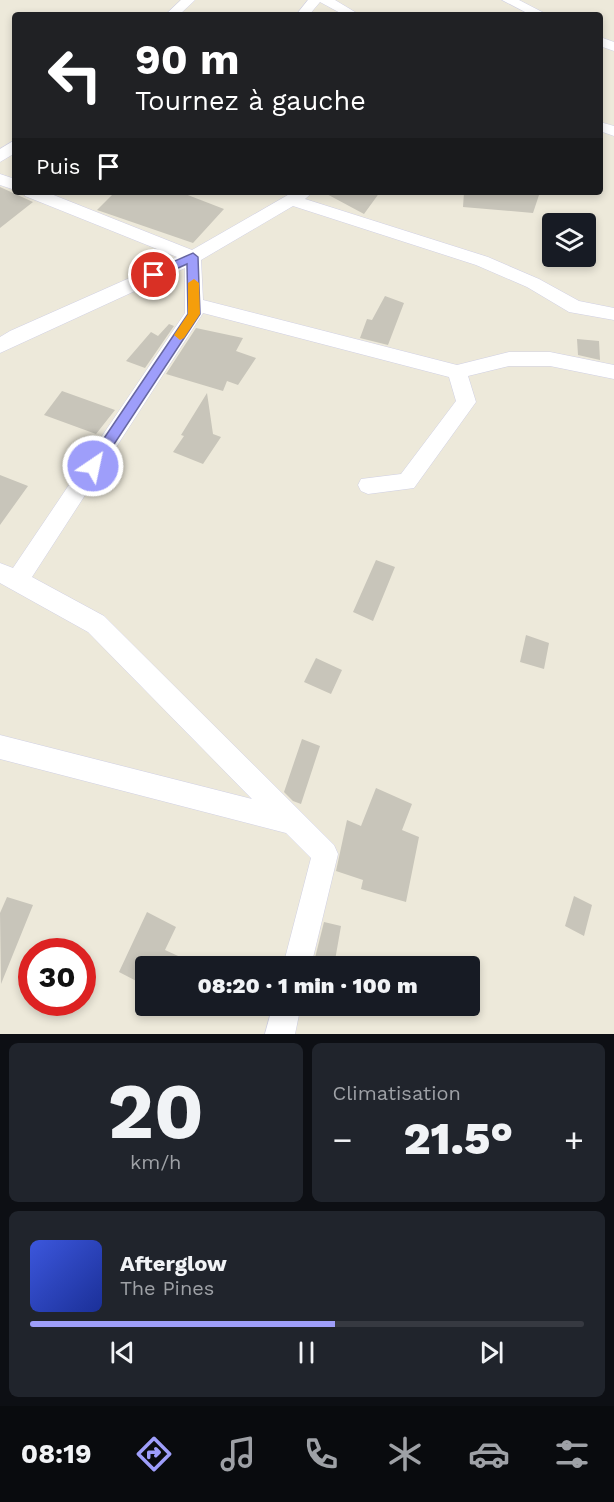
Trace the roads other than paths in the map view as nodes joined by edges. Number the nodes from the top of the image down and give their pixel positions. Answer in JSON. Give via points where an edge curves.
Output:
{"nodes":[{"id":1,"x":189,"y":0,"type":"edge"},
{"id":2,"x":315,"y":0,"type":"edge"},
{"id":3,"x":325,"y":0,"type":"edge"},
{"id":4,"x":508,"y":0,"type":"edge"},
{"id":5,"x":175,"y":12,"type":"edge"},
{"id":6,"x":305,"y":12,"type":"edge"},
{"id":7,"x":348,"y":12,"type":"edge"},
{"id":8,"x":535,"y":12,"type":"edge"},
{"id":9,"x":12,"y":147,"type":"edge"},
{"id":10,"x":0,"y":157,"type":"edge"},
{"id":11,"x":38,"y":195,"type":"edge"},
{"id":12,"x":299,"y":196,"type":"edge"},
{"id":13,"x":193,"y":257,"type":"junction"},
{"id":14,"x":194,"y":304,"type":"junction"},
{"id":15,"x":614,"y":314,"type":"edge"},
{"id":16,"x":0,"y":346,"type":"edge"},
{"id":17,"x":457,"y":372,"type":"junction"},
{"id":18,"x":614,"y":372,"type":"edge"},
{"id":19,"x":368,"y":485,"type":"dead end"},
{"id":20,"x":8,"y":576,"type":"edge"},
{"id":21,"x":0,"y":747,"type":"edge"},
{"id":22,"x":296,"y":824,"type":"junction"},
{"id":23,"x":300,"y":956,"type":"edge"},
{"id":24,"x":284,"y":1016,"type":"edge"},
{"id":25,"x":280,"y":1034,"type":"edge"}],
"edges":[{"from":1,"to":5,"type":"street"},
{"from":2,"to":6,"type":"street"},
{"from":3,"to":7,"type":"street"},
{"from":4,"to":8,"type":"street"},
{"from":9,"to":10,"type":"street"},
{"from":11,"to":13,"type":"street"},
{"from":12,"to":13,"type":"street"},
{"from":12,"to":15,"type":"street","via":[[482,261],[575,307]]},
{"from":13,"to":14,"type":"street"},
{"from":13,"to":16,"type":"street"},
{"from":14,"to":17,"type":"street"},
{"from":14,"to":20,"type":"street","via":[[194,314]]},
{"from":17,"to":18,"type":"street","via":[[509,359],[550,359]]},
{"from":17,"to":19,"type":"street","via":[[466,402],[407,482]]},
{"from":20,"to":22,"type":"street","via":[[96,624]]},
{"from":21,"to":22,"type":"street"},
{"from":22,"to":23,"type":"street","via":[[325,854]]},
{"from":24,"to":25,"type":"street"}]}
